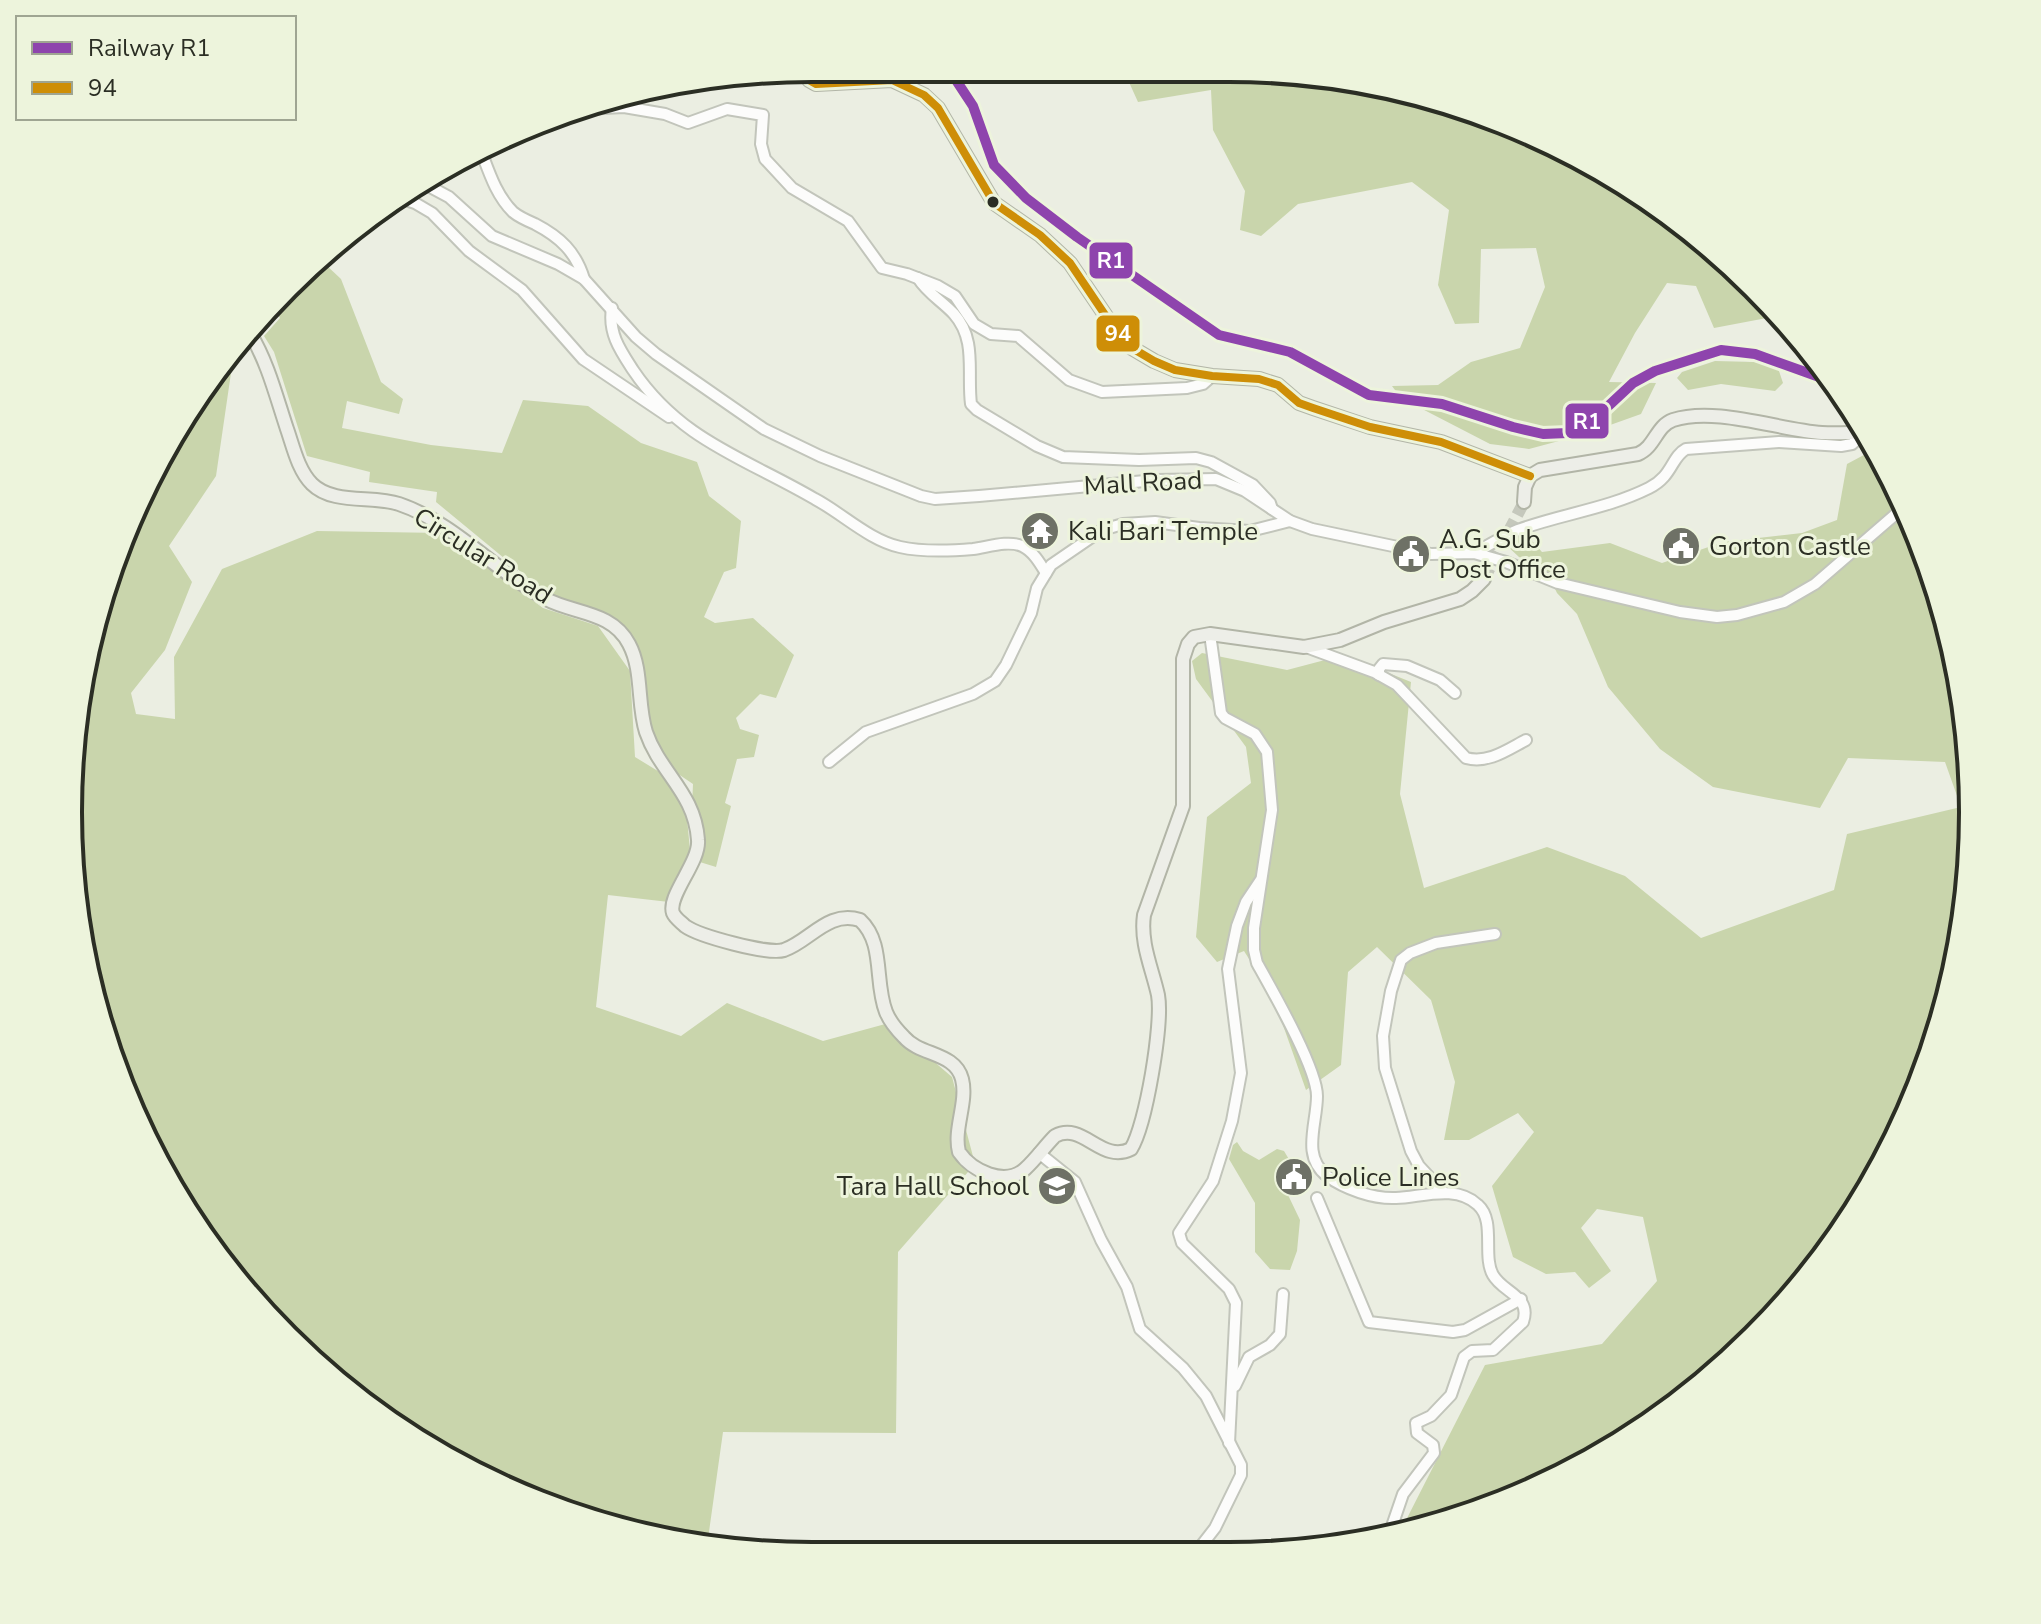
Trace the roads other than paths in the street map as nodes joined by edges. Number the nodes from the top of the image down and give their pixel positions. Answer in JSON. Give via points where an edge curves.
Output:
{"nodes":[{"id":1,"x":812,"y":82,"type":"edge"},
{"id":2,"x":854,"y":82,"type":"edge"},
{"id":3,"x":896,"y":82,"type":"edge"},
{"id":4,"x":623,"y":107,"type":"edge"},
{"id":5,"x":484,"y":160,"type":"edge"},
{"id":6,"x":433,"y":188,"type":"edge"},
{"id":7,"x":411,"y":202,"type":"edge"},
{"id":8,"x":918,"y":278,"type":"junction"},
{"id":9,"x":584,"y":279,"type":"junction"},
{"id":10,"x":612,"y":308,"type":"junction"},
{"id":11,"x":255,"y":341,"type":"edge"},
{"id":12,"x":1212,"y":376,"type":"junction"},
{"id":13,"x":682,"y":423,"type":"junction"},
{"id":14,"x":1852,"y":432,"type":"edge"},
{"id":15,"x":1856,"y":439,"type":"edge"},
{"id":16,"x":1530,"y":476,"type":"junction"},
{"id":17,"x":1524,"y":502,"type":"tunnel mouth"},
{"id":18,"x":1272,"y":511,"type":"junction"},
{"id":19,"x":1895,"y":515,"type":"edge"},
{"id":20,"x":1290,"y":521,"type":"junction"},
{"id":21,"x":1474,"y":553,"type":"junction"},
{"id":22,"x":1046,"y":573,"type":"junction"},
{"id":23,"x":1484,"y":579,"type":"tunnel mouth"},
{"id":24,"x":1210,"y":634,"type":"junction"},
{"id":25,"x":1304,"y":647,"type":"junction"},
{"id":26,"x":1379,"y":675,"type":"junction"},
{"id":27,"x":1455,"y":693,"type":"dead end"},
{"id":28,"x":1526,"y":740,"type":"dead end"},
{"id":29,"x":829,"y":762,"type":"dead end"},
{"id":30,"x":1263,"y":876,"type":"junction"},
{"id":31,"x":1495,"y":934,"type":"dead end"},
{"id":32,"x":1039,"y":1153,"type":"junction"},
{"id":33,"x":1444,"y":1193,"type":"junction"},
{"id":34,"x":1317,"y":1198,"type":"dead end"},
{"id":35,"x":1283,"y":1294,"type":"dead end"},
{"id":36,"x":1521,"y":1299,"type":"junction"},
{"id":37,"x":1232,"y":1391,"type":"junction"},
{"id":38,"x":1229,"y":1443,"type":"junction"},
{"id":39,"x":1393,"y":1523,"type":"edge"},
{"id":40,"x":1204,"y":1542,"type":"edge"}],
"edges":[{"from":1,"to":2,"type":"main road"},
{"from":3,"to":12,"type":"main road","via":[[938,108],[994,203],[1070,263],[1132,348],[1175,370]]},
{"from":4,"to":8,"type":"street","via":[[688,123],[727,109],[763,115],[765,159],[792,188],[848,221],[882,268]]},
{"from":5,"to":9,"type":"street","via":[[509,207],[563,242]]},
{"from":6,"to":9,"type":"street","name":"Mall Road","via":[[492,236]]},
{"from":7,"to":13,"type":"street","via":[[432,213],[469,251],[522,290],[583,359]]},
{"from":8,"to":12,"type":"street","via":[[955,296],[974,324],[991,334],[1018,336],[1069,380],[1102,392],[1187,388]]},
{"from":8,"to":18,"type":"street","via":[[965,329],[971,404],[977,410],[1063,457],[1211,462],[1253,485]]},
{"from":9,"to":10,"type":"street","name":"Mall Road"},
{"from":10,"to":13,"type":"street","via":[[612,334],[626,360],[647,390]]},
{"from":10,"to":18,"type":"street","name":"Mall Road","via":[[665,361],[764,429],[927,498],[1216,479]]},
{"from":11,"to":32,"type":"main road","name":"Circular Road","via":[[310,483],[332,494],[398,503],[471,545],[547,600],[596,615],[624,635],[636,665],[645,729],[695,819],[699,842],[672,904],[676,918],[689,929],[771,951],[785,949],[828,922],[860,920],[873,935],[892,1024],[907,1041],[952,1063],[962,1079],[957,1147],[961,1157],[998,1176],[1023,1171]]},
{"from":12,"to":16,"type":"main road","via":[[1259,379],[1327,414],[1441,442]]},
{"from":13,"to":22,"type":"street","via":[[877,539],[926,549],[1018,545]]},
{"from":14,"to":16,"type":"main road","via":[[1822,433],[1721,417],[1675,419],[1638,454]]},
{"from":15,"to":21,"type":"street","via":[[1848,445],[1779,442],[1686,449],[1667,476],[1648,489],[1517,531]]},
{"from":16,"to":17,"type":"main road"},
{"from":18,"to":20,"type":"street","name":"Mall Road"},
{"from":19,"to":21,"type":"street","name":"Mall Road","via":[[1808,589],[1776,606],[1717,617],[1558,583]]},
{"from":20,"to":21,"type":"street","name":"Mall Road","via":[[1431,554]]},
{"from":20,"to":22,"type":"street","via":[[1250,531],[1123,524],[1089,537]]},
{"from":22,"to":29,"type":"street","via":[[995,681],[973,694],[866,732]]},
{"from":23,"to":25,"type":"main road","via":[[1460,599]]},
{"from":24,"to":25,"type":"main road"},
{"from":24,"to":30,"type":"street","via":[[1221,713],[1255,734],[1267,752],[1272,810]]},
{"from":24,"to":32,"type":"main road","name":"Circular Road","via":[[1194,637],[1185,652],[1183,806],[1142,927],[1160,1013],[1138,1134],[1131,1149],[1121,1153],[1067,1131]]},
{"from":25,"to":26,"type":"street"},
{"from":26,"to":27,"type":"street","via":[[1383,664],[1407,666]]},
{"from":26,"to":28,"type":"street","via":[[1417,703],[1466,758],[1493,757]]},
{"from":30,"to":33,"type":"street","via":[[1254,950],[1314,1082],[1311,1145],[1317,1166],[1339,1184],[1379,1197]]},
{"from":30,"to":37,"type":"street","via":[[1241,914],[1228,969],[1241,1073],[1232,1121],[1213,1181],[1179,1233],[1236,1303]]},
{"from":31,"to":33,"type":"street","via":[[1436,943],[1410,953],[1401,960],[1391,991],[1383,1036],[1385,1068],[1411,1151]]},
{"from":32,"to":38,"type":"street","via":[[1075,1182],[1127,1287],[1140,1329],[1197,1384]]},
{"from":33,"to":36,"type":"street","via":[[1479,1205],[1486,1217],[1493,1275]]},
{"from":34,"to":36,"type":"street","via":[[1369,1322],[1453,1332]]},
{"from":35,"to":37,"type":"street","via":[[1280,1334],[1249,1357]]},
{"from":36,"to":39,"type":"street","via":[[1523,1322],[1493,1350],[1464,1357],[1451,1395],[1416,1423],[1417,1433],[1433,1445],[1434,1453],[1403,1494]]},
{"from":37,"to":38,"type":"street"},
{"from":38,"to":40,"type":"street","via":[[1241,1475]]}]}
